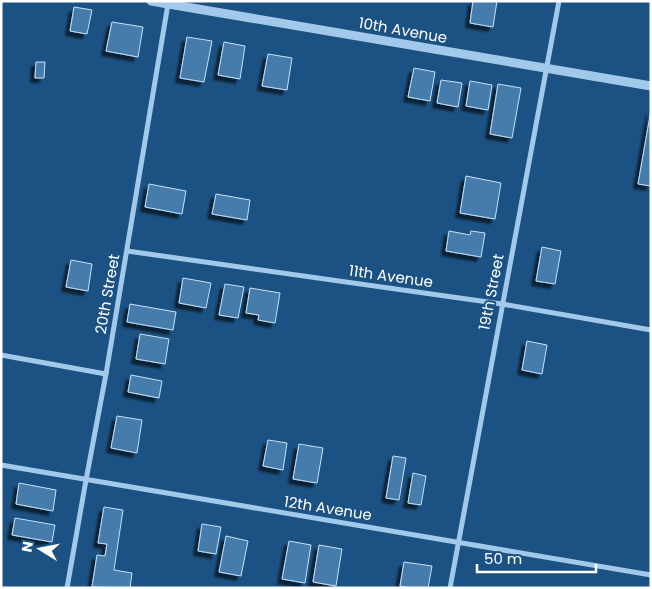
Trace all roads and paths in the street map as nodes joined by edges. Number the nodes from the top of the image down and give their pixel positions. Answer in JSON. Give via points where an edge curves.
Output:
{"nodes":[{"id":1,"x":151,"y":1,"type":"edge"},
{"id":2,"x":559,"y":1,"type":"edge"},
{"id":3,"x":168,"y":4,"type":"junction"},
{"id":4,"x":547,"y":68,"type":"junction"},
{"id":5,"x":651,"y":86,"type":"edge"},
{"id":6,"x":127,"y":251,"type":"junction"},
{"id":7,"x":502,"y":304,"type":"junction"},
{"id":8,"x":651,"y":330,"type":"edge"},
{"id":9,"x":1,"y":355,"type":"edge"},
{"id":10,"x":106,"y":374,"type":"junction"},
{"id":11,"x":1,"y":466,"type":"edge"},
{"id":12,"x":86,"y":480,"type":"junction"},
{"id":13,"x":458,"y":542,"type":"junction"},
{"id":14,"x":651,"y":575,"type":"edge"},
{"id":15,"x":67,"y":588,"type":"edge"},
{"id":16,"x":450,"y":588,"type":"edge"}],
"edges":[{"from":1,"to":3,"type":"street","name":"10th Avenue"},
{"from":2,"to":4,"type":"street","name":"19th Street"},
{"from":3,"to":4,"type":"street","name":"10th Avenue"},
{"from":3,"to":6,"type":"street","name":"20th Street"},
{"from":4,"to":5,"type":"street","name":"10th Avenue"},
{"from":4,"to":7,"type":"street","name":"19th Street"},
{"from":6,"to":7,"type":"street","name":"11th Avenue"},
{"from":6,"to":10,"type":"street","name":"20th Street"},
{"from":7,"to":8,"type":"street","name":"11th Avenue"},
{"from":7,"to":13,"type":"street","name":"19th Street"},
{"from":9,"to":10,"type":"street"},
{"from":10,"to":12,"type":"street","name":"20th Street"},
{"from":11,"to":12,"type":"street","name":"12th Avenue"},
{"from":12,"to":13,"type":"street","name":"12th Avenue"},
{"from":12,"to":15,"type":"street","name":"20th Street"},
{"from":13,"to":14,"type":"street","name":"12th Avenue"},
{"from":13,"to":16,"type":"street","name":"19th Street"}]}
